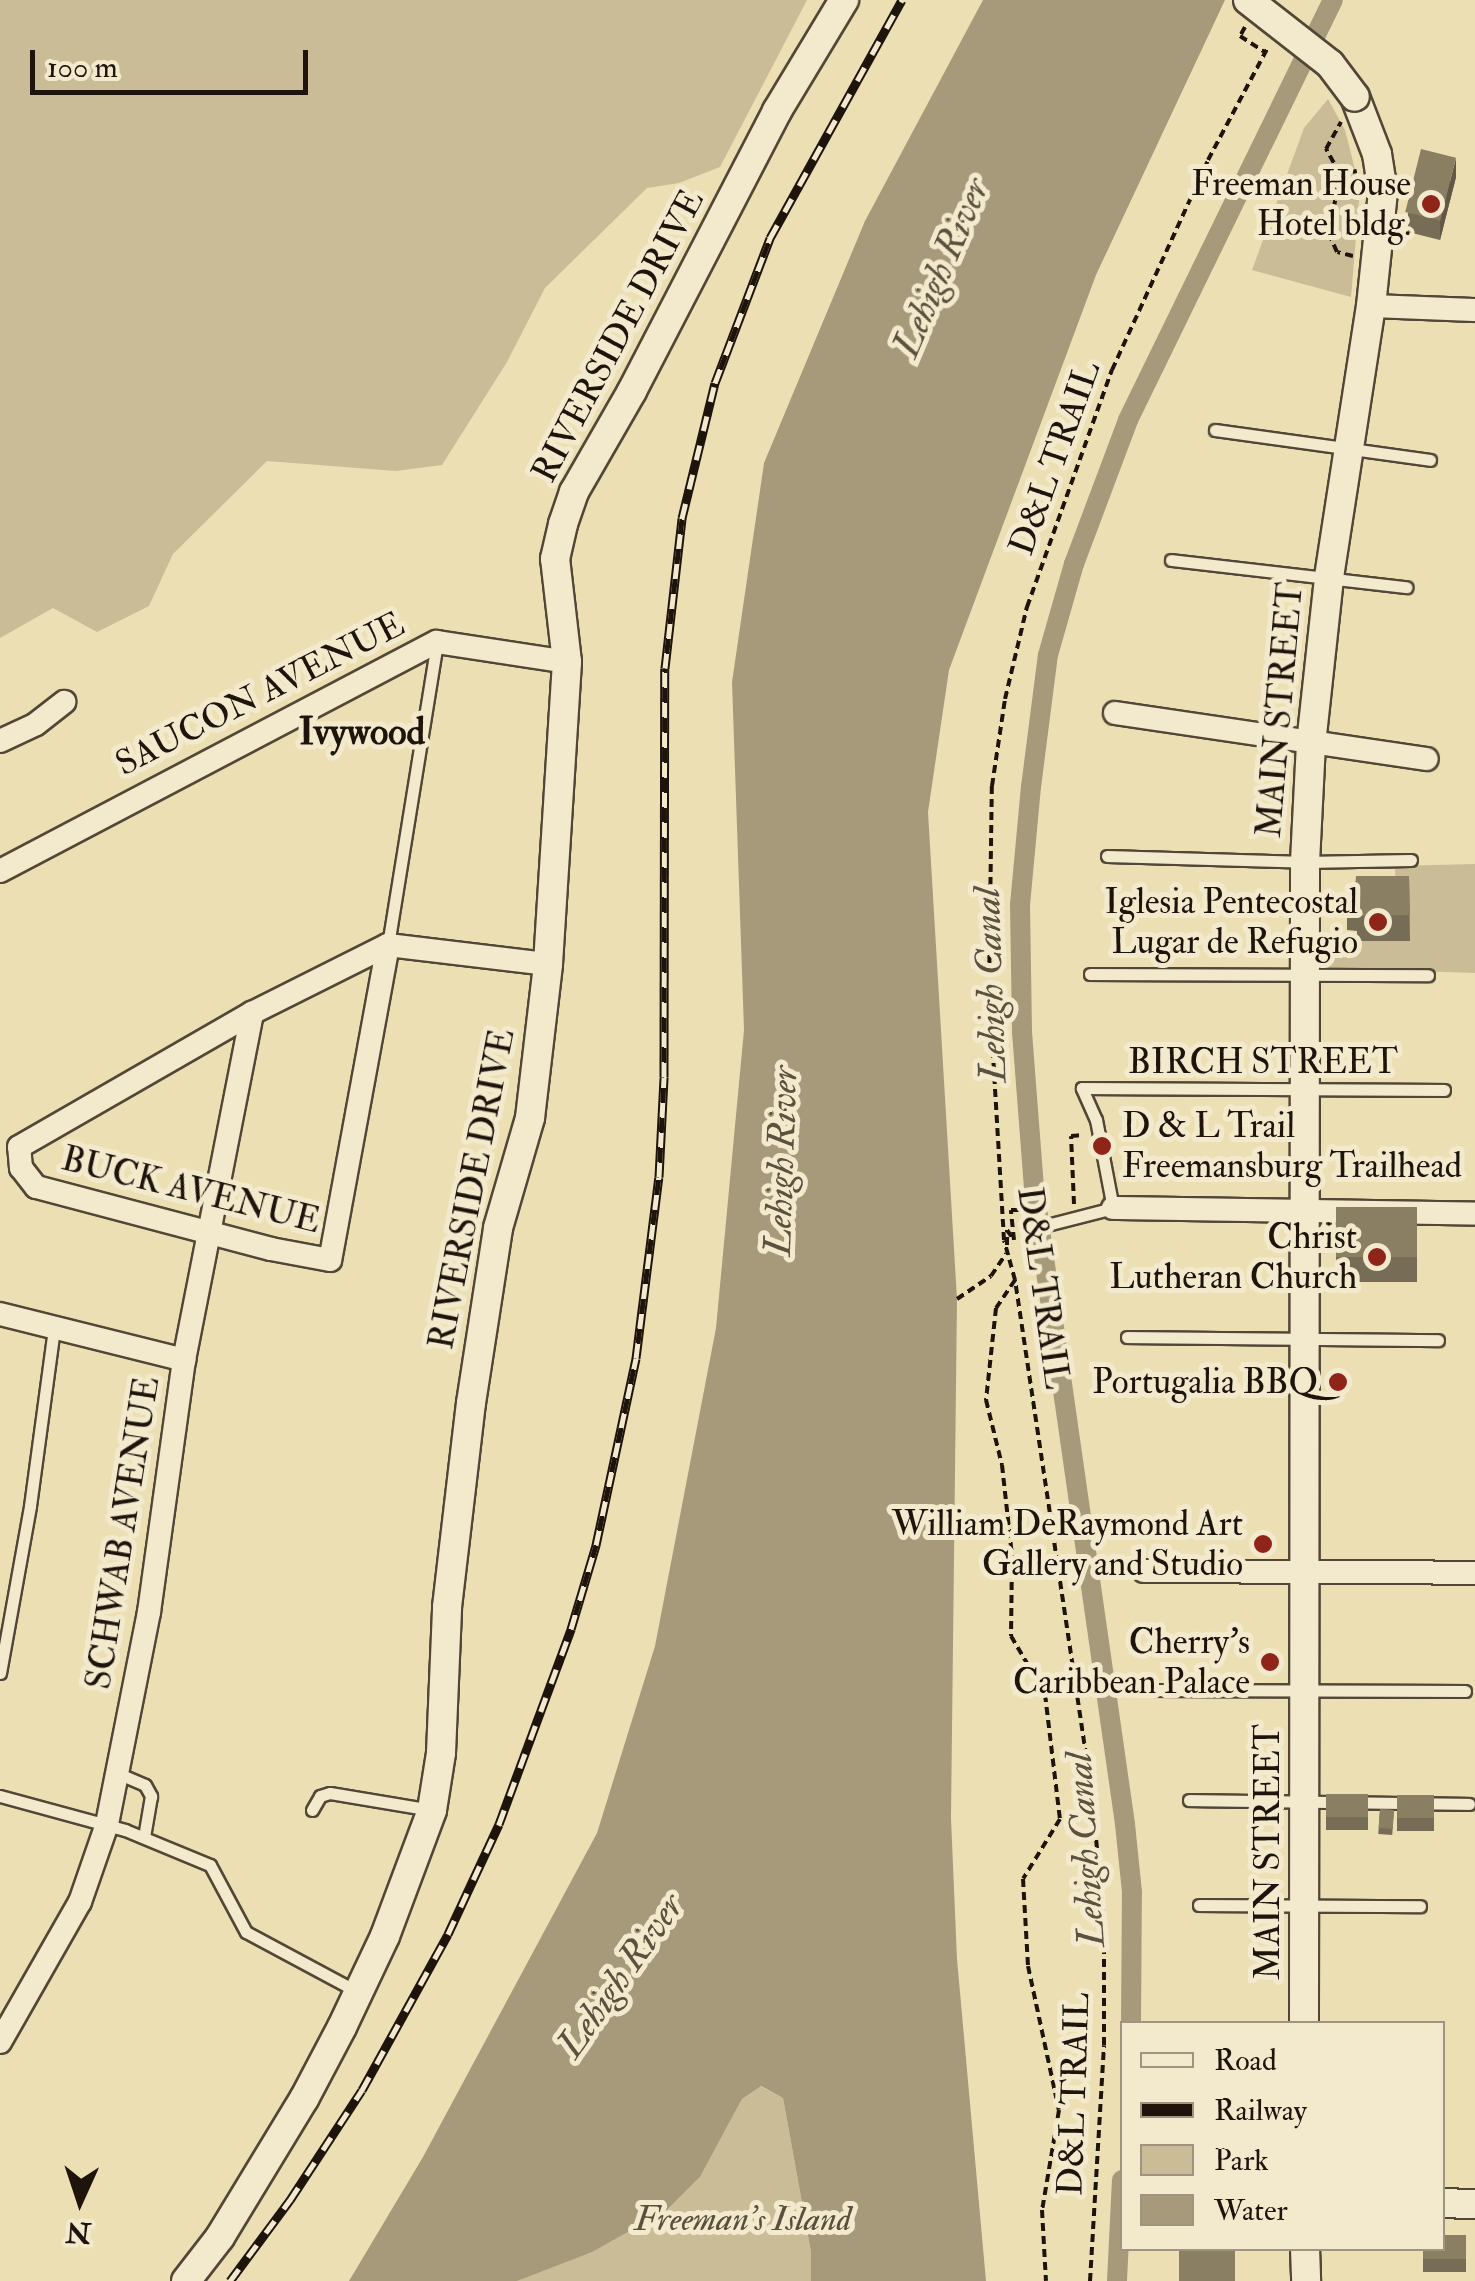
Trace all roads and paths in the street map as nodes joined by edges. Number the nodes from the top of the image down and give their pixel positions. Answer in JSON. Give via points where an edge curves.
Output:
{"nodes":[{"id":1,"x":844,"y":0,"type":"edge"},
{"id":2,"x":1248,"y":0,"type":"edge"},
{"id":3,"x":1240,"y":36,"type":"dead end"},
{"id":4,"x":1271,"y":40,"type":"dead end"},
{"id":5,"x":1266,"y":53,"type":"junction"},
{"id":6,"x":1357,"y":102,"type":"junction"},
{"id":7,"x":1379,"y":165,"type":"junction"},
{"id":8,"x":1340,"y":174,"type":"junction"},
{"id":9,"x":1377,"y":262,"type":"junction"},
{"id":10,"x":1371,"y":306,"type":"junction"},
{"id":11,"x":1475,"y":310,"type":"edge"},
{"id":12,"x":1215,"y":430,"type":"dead end"},
{"id":13,"x":1348,"y":450,"type":"junction"},
{"id":14,"x":1430,"y":460,"type":"dead end"},
{"id":15,"x":1171,"y":560,"type":"dead end"},
{"id":16,"x":1329,"y":577,"type":"junction"},
{"id":17,"x":1406,"y":588,"type":"dead end"},
{"id":18,"x":437,"y":642,"type":"junction"},
{"id":19,"x":567,"y":662,"type":"junction"},
{"id":20,"x":64,"y":702,"type":"dead end"},
{"id":21,"x":1115,"y":713,"type":"dead end"},
{"id":22,"x":0,"y":741,"type":"edge"},
{"id":23,"x":1311,"y":744,"type":"junction"},
{"id":24,"x":1427,"y":759,"type":"dead end"},
{"id":25,"x":1107,"y":856,"type":"dead end"},
{"id":26,"x":1412,"y":860,"type":"dead end"},
{"id":27,"x":1305,"y":862,"type":"junction"},
{"id":28,"x":0,"y":870,"type":"edge"},
{"id":29,"x":388,"y":945,"type":"junction"},
{"id":30,"x":548,"y":964,"type":"junction"},
{"id":31,"x":1306,"y":973,"type":"junction"},
{"id":32,"x":1090,"y":974,"type":"dead end"},
{"id":33,"x":1428,"y":975,"type":"dead end"},
{"id":34,"x":252,"y":1013,"type":"junction"},
{"id":35,"x":1305,"y":1090,"type":"junction"},
{"id":36,"x":1444,"y":1090,"type":"dead end"},
{"id":37,"x":1098,"y":1135,"type":"junction"},
{"id":38,"x":1114,"y":1208,"type":"junction"},
{"id":39,"x":1011,"y":1210,"type":"dead end"},
{"id":40,"x":1071,"y":1211,"type":"dead end"},
{"id":41,"x":1305,"y":1212,"type":"junction"},
{"id":42,"x":1475,"y":1214,"type":"edge"},
{"id":43,"x":1039,"y":1227,"type":"dead end"},
{"id":44,"x":211,"y":1232,"type":"junction"},
{"id":45,"x":1007,"y":1252,"type":"junction"},
{"id":46,"x":1015,"y":1280,"type":"junction"},
{"id":47,"x":957,"y":1299,"type":"dead end"},
{"id":48,"x":0,"y":1314,"type":"edge"},
{"id":49,"x":54,"y":1329,"type":"junction"},
{"id":50,"x":1127,"y":1337,"type":"dead end"},
{"id":51,"x":1307,"y":1339,"type":"junction"},
{"id":52,"x":1438,"y":1340,"type":"dead end"},
{"id":53,"x":184,"y":1360,"type":"junction"},
{"id":54,"x":1144,"y":1571,"type":"dead end"},
{"id":55,"x":1308,"y":1573,"type":"junction"},
{"id":56,"x":1475,"y":1573,"type":"edge"},
{"id":57,"x":0,"y":1673,"type":"edge"},
{"id":58,"x":1155,"y":1690,"type":"dead end"},
{"id":59,"x":1307,"y":1691,"type":"junction"},
{"id":60,"x":1465,"y":1691,"type":"dead end"},
{"id":61,"x":117,"y":1774,"type":"junction"},
{"id":62,"x":0,"y":1796,"type":"edge"},
{"id":63,"x":1189,"y":1800,"type":"dead end"},
{"id":64,"x":1306,"y":1803,"type":"junction"},
{"id":65,"x":1468,"y":1804,"type":"dead end"},
{"id":66,"x":312,"y":1810,"type":"dead end"},
{"id":67,"x":432,"y":1810,"type":"junction"},
{"id":68,"x":107,"y":1824,"type":"junction"},
{"id":69,"x":144,"y":1836,"type":"junction"},
{"id":70,"x":1198,"y":1905,"type":"dead end"},
{"id":71,"x":1304,"y":1906,"type":"junction"},
{"id":72,"x":1420,"y":1906,"type":"dead end"},
{"id":73,"x":358,"y":1992,"type":"junction"},
{"id":74,"x":1304,"y":2021,"type":"edge"},
{"id":75,"x":0,"y":2042,"type":"edge"},
{"id":76,"x":1445,"y":2203,"type":"edge"},
{"id":77,"x":1475,"y":2204,"type":"edge"},
{"id":78,"x":1305,"y":2251,"type":"edge"},
{"id":79,"x":186,"y":2281,"type":"edge"},
{"id":80,"x":1046,"y":2281,"type":"edge"},
{"id":81,"x":1090,"y":2281,"type":"edge"},
{"id":82,"x":1306,"y":2281,"type":"edge"}],
"edges":[{"from":1,"to":19,"type":"street","name":"RIVERSIDE DRIVE","via":[[777,111],[574,492],[556,559]]},
{"from":2,"to":6,"type":"street","name":"MAIN STREET","bridge":true,"via":[[1330,64]]},
{"from":3,"to":5,"type":"path"},
{"from":4,"to":5,"type":"path","name":"D&L TRAIL"},
{"from":5,"to":45,"type":"path","name":"D&L TRAIL","via":[[1208,160],[1112,370],[1027,607],[1005,699],[992,786],[988,922]]},
{"from":6,"to":7,"type":"street","name":"MAIN STREET"},
{"from":6,"to":8,"type":"path","via":[[1326,149]]},
{"from":7,"to":8,"type":"path"},
{"from":7,"to":9,"type":"street","name":"MAIN STREET"},
{"from":8,"to":9,"type":"path","via":[[1329,242],[1337,252]]},
{"from":9,"to":10,"type":"street","name":"MAIN STREET"},
{"from":10,"to":11,"type":"street"},
{"from":10,"to":13,"type":"street","name":"MAIN STREET"},
{"from":12,"to":13,"type":"lane"},
{"from":13,"to":14,"type":"lane"},
{"from":13,"to":16,"type":"street","name":"MAIN STREET"},
{"from":15,"to":16,"type":"lane"},
{"from":16,"to":17,"type":"lane"},
{"from":16,"to":23,"type":"street","name":"MAIN STREET"},
{"from":18,"to":19,"type":"street","name":"SAUCON AVENUE"},
{"from":18,"to":28,"type":"street","name":"SAUCON AVENUE"},
{"from":18,"to":29,"type":"lane"},
{"from":19,"to":30,"type":"street","name":"RIVERSIDE DRIVE"},
{"from":20,"to":22,"type":"street"},
{"from":21,"to":23,"type":"street"},
{"from":23,"to":24,"type":"street"},
{"from":23,"to":27,"type":"street","name":"MAIN STREET"},
{"from":25,"to":27,"type":"lane"},
{"from":26,"to":27,"type":"lane"},
{"from":27,"to":31,"type":"street","name":"MAIN STREET"},
{"from":29,"to":30,"type":"street"},
{"from":29,"to":34,"type":"street"},
{"from":29,"to":44,"type":"street","name":"BUCK AVENUE","via":[[330,1260]]},
{"from":30,"to":67,"type":"street","name":"RIVERSIDE DRIVE","via":[[530,1118],[498,1228],[470,1403]]},
{"from":31,"to":32,"type":"lane"},
{"from":31,"to":33,"type":"lane"},
{"from":31,"to":35,"type":"street","name":"MAIN STREET"},
{"from":34,"to":44,"type":"street","name":"SCHWAB AVENUE"},
{"from":34,"to":44,"type":"street","name":"BUCK AVENUE","via":[[19,1147],[20,1168],[36,1187]]},
{"from":35,"to":36,"type":"lane","name":"BIRCH STREET"},
{"from":35,"to":37,"type":"lane","name":"BIRCH STREET","via":[[1082,1088]]},
{"from":35,"to":41,"type":"street","name":"MAIN STREET"},
{"from":37,"to":38,"type":"lane"},
{"from":37,"to":40,"type":"path","via":[[1072,1136]]},
{"from":38,"to":41,"type":"street"},
{"from":38,"to":43,"type":"lane"},
{"from":39,"to":45,"type":"path","via":[[1014,1240],[1007,1230]]},
{"from":41,"to":42,"type":"street"},
{"from":41,"to":51,"type":"street","name":"MAIN STREET"},
{"from":44,"to":53,"type":"street","name":"SCHWAB AVENUE"},
{"from":45,"to":46,"type":"path","name":"D&L TRAIL"},
{"from":45,"to":47,"type":"path","via":[[991,1276]]},
{"from":46,"to":80,"type":"path","via":[[996,1308],[986,1400],[1006,1501],[1012,1636],[1044,1694],[1060,1819],[1023,1880],[1028,1966],[1059,2110],[1042,2210]]},
{"from":46,"to":81,"type":"path","name":"D&L TRAIL","via":[[1092,1795],[1104,1926]]},
{"from":48,"to":49,"type":"street"},
{"from":49,"to":53,"type":"street"},
{"from":49,"to":57,"type":"lane"},
{"from":50,"to":51,"type":"lane"},
{"from":51,"to":52,"type":"lane"},
{"from":51,"to":55,"type":"street","name":"MAIN STREET"},
{"from":53,"to":61,"type":"street","name":"SCHWAB AVENUE","via":[[149,1612]]},
{"from":54,"to":55,"type":"street"},
{"from":55,"to":56,"type":"street"},
{"from":55,"to":59,"type":"street","name":"MAIN STREET"},
{"from":58,"to":59,"type":"lane"},
{"from":59,"to":60,"type":"lane"},
{"from":59,"to":64,"type":"street","name":"MAIN STREET"},
{"from":61,"to":68,"type":"street","name":"SCHWAB AVENUE"},
{"from":61,"to":69,"type":"lane","via":[[145,1786],[150,1796]]},
{"from":62,"to":68,"type":"lane"},
{"from":63,"to":64,"type":"lane"},
{"from":64,"to":65,"type":"lane"},
{"from":64,"to":71,"type":"street","name":"MAIN STREET"},
{"from":66,"to":67,"type":"lane","via":[[330,1792]]},
{"from":67,"to":73,"type":"street","name":"RIVERSIDE DRIVE"},
{"from":68,"to":69,"type":"lane"},
{"from":68,"to":75,"type":"street","name":"SCHWAB AVENUE","via":[[73,1916]]},
{"from":69,"to":73,"type":"lane","via":[[210,1865],[246,1932]]},
{"from":70,"to":71,"type":"lane"},
{"from":71,"to":72,"type":"lane"},
{"from":71,"to":74,"type":"street","name":"MAIN STREET"},
{"from":73,"to":79,"type":"street","name":"RIVERSIDE DRIVE","via":[[304,2100]]},
{"from":76,"to":77,"type":"street"},
{"from":78,"to":82,"type":"street"}]}
